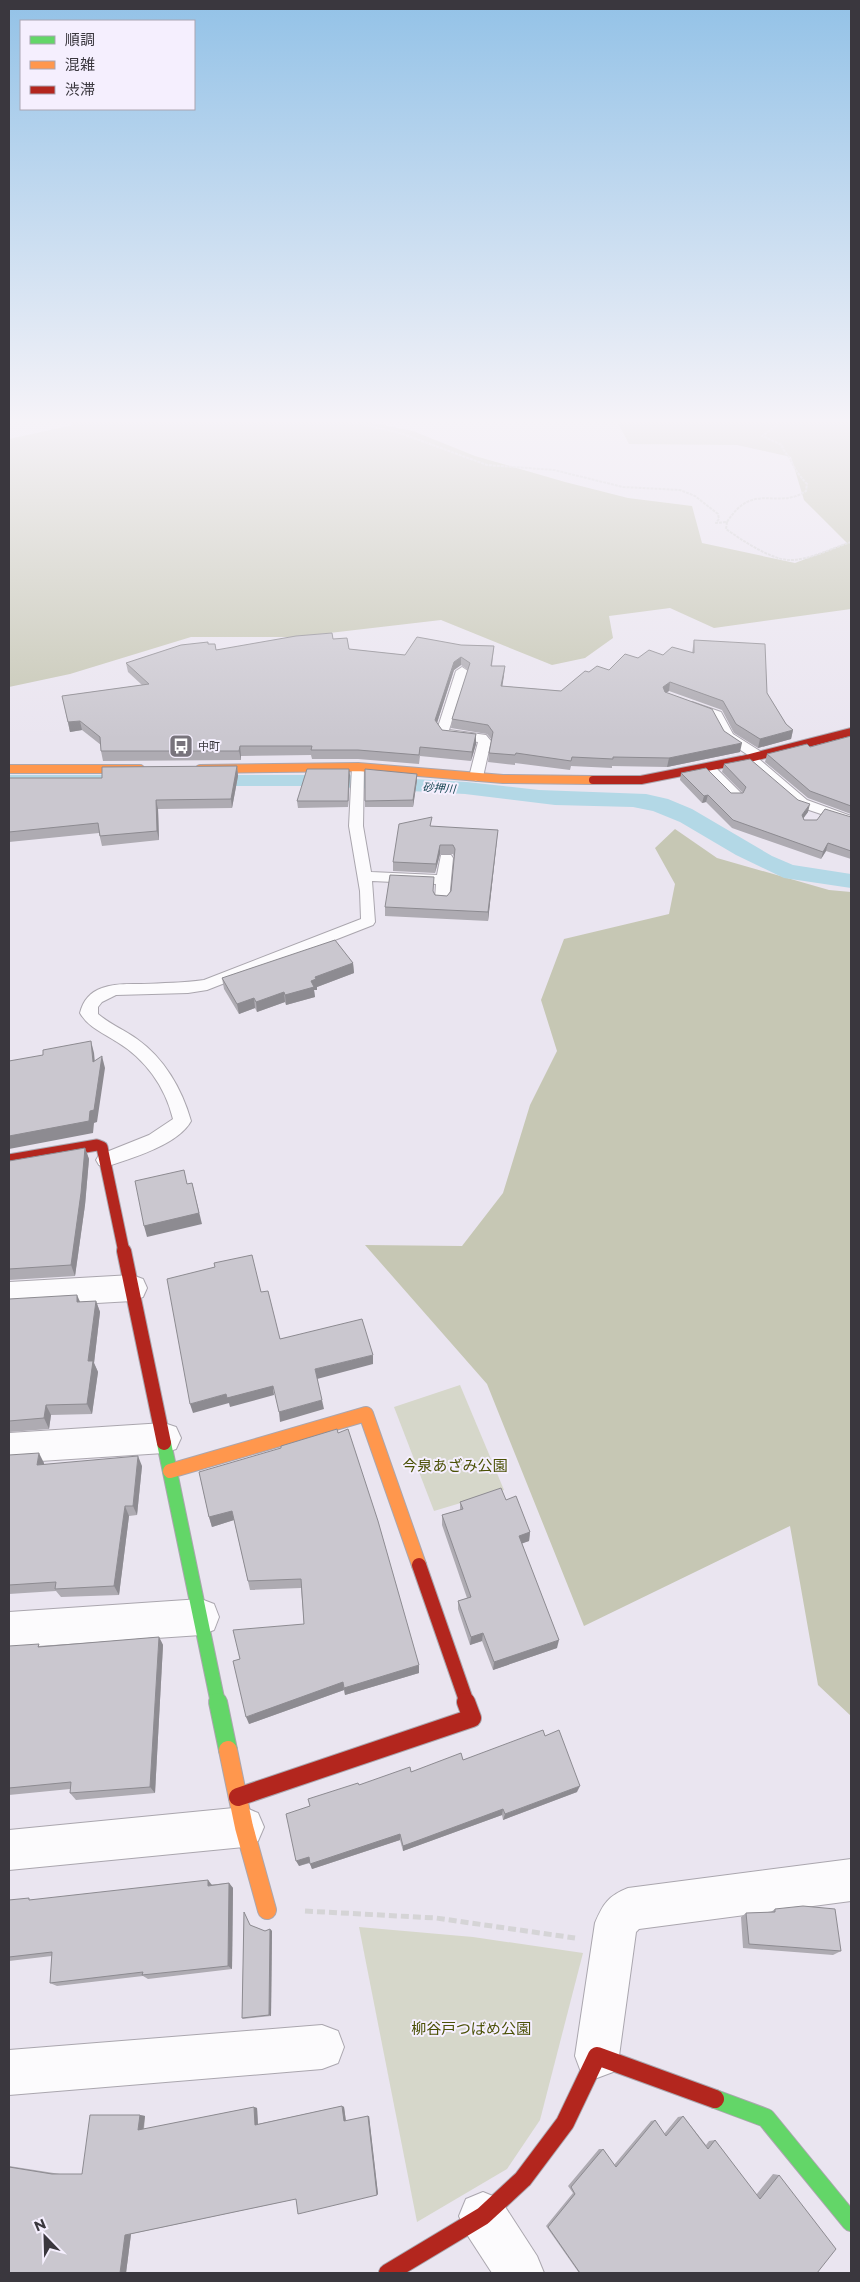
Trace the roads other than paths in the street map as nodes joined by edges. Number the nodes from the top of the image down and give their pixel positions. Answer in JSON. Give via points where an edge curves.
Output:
{"nodes":[{"id":1,"x":462,"y":671,"type":"edge"},
{"id":2,"x":677,"y":700,"type":"edge"},
{"id":3,"x":851,"y":732,"type":"edge"},
{"id":4,"x":754,"y":757,"type":"junction"},
{"id":5,"x":358,"y":767,"type":"junction"},
{"id":6,"x":707,"y":767,"type":"junction"},
{"id":7,"x":9,"y":769,"type":"edge"},
{"id":8,"x":148,"y":769,"type":"edge"},
{"id":9,"x":188,"y":769,"type":"edge"},
{"id":10,"x":476,"y":777,"type":"junction"},
{"id":11,"x":736,"y":796,"type":"edge"},
{"id":12,"x":819,"y":809,"type":"junction"},
{"id":13,"x":851,"y":820,"type":"edge"},
{"id":14,"x":808,"y":824,"type":"edge"},
{"id":15,"x":446,"y":858,"type":"edge"},
{"id":16,"x":364,"y":876,"type":"junction"},
{"id":17,"x":443,"y":880,"type":"junction"},
{"id":18,"x":442,"y":900,"type":"edge"},
{"id":19,"x":9,"y":1160,"type":"edge"},
{"id":20,"x":105,"y":1160,"type":"junction"},
{"id":21,"x":132,"y":1288,"type":"junction"},
{"id":22,"x":9,"y":1295,"type":"edge"},
{"id":23,"x":164,"y":1438,"type":"junction"},
{"id":24,"x":9,"y":1448,"type":"edge"},
{"id":25,"x":170,"y":1471,"type":"junction"},
{"id":26,"x":201,"y":1617,"type":"junction"},
{"id":27,"x":9,"y":1630,"type":"edge"},
{"id":28,"x":241,"y":1812,"type":"junction"},
{"id":29,"x":9,"y":1850,"type":"edge"},
{"id":30,"x":851,"y":1880,"type":"edge"},
{"id":31,"x":267,"y":1910,"type":"road end"},
{"id":32,"x":322,"y":2047,"type":"dead end"},
{"id":33,"x":597,"y":2056,"type":"junction"},
{"id":34,"x":9,"y":2073,"type":"edge"},
{"id":35,"x":483,"y":2216,"type":"junction"},
{"id":36,"x":851,"y":2222,"type":"edge"},
{"id":37,"x":388,"y":2273,"type":"edge"},
{"id":38,"x":520,"y":2273,"type":"edge"}],
"edges":[{"from":1,"to":10,"type":"lane","via":[[443,730],[446,734],[485,741]]},
{"from":2,"to":4,"type":"lane","via":[[717,715],[728,736]]},
{"from":3,"to":4,"type":"street"},
{"from":4,"to":6,"type":"street"},
{"from":4,"to":12,"type":"lane","via":[[802,803]]},
{"from":5,"to":9,"type":"street"},
{"from":5,"to":10,"type":"street"},
{"from":5,"to":16,"type":"lane","via":[[356,826]]},
{"from":6,"to":10,"type":"street","via":[[641,780]]},
{"from":6,"to":11,"type":"lane"},
{"from":7,"to":8,"type":"street"},
{"from":12,"to":13,"type":"lane"},
{"from":12,"to":14,"type":"lane"},
{"from":15,"to":17,"type":"lane"},
{"from":16,"to":17,"type":"lane"},
{"from":16,"to":20,"type":"lane","via":[[368,922],[207,984],[162,990],[116,990],[96,998],[88,1013],[100,1025],[134,1045],[152,1062],[167,1081],[182,1121],[167,1135]]},
{"from":17,"to":18,"type":"lane"},
{"from":19,"to":20,"type":"street","via":[[97,1145],[102,1147]]},
{"from":20,"to":21,"type":"street"},
{"from":21,"to":22,"type":"street"},
{"from":21,"to":23,"type":"street"},
{"from":23,"to":24,"type":"street"},
{"from":23,"to":25,"type":"street"},
{"from":25,"to":26,"type":"street"},
{"from":25,"to":28,"type":"street","via":[[366,1414],[472,1718]]},
{"from":26,"to":27,"type":"street"},
{"from":26,"to":28,"type":"street"},
{"from":28,"to":29,"type":"street"},
{"from":28,"to":31,"type":"street"},
{"from":30,"to":33,"type":"street","via":[[628,1909],[616,1923]]},
{"from":32,"to":34,"type":"street"},
{"from":33,"to":35,"type":"street","via":[[565,2123],[523,2179]]},
{"from":33,"to":36,"type":"street","via":[[766,2118]]},
{"from":35,"to":37,"type":"street"},
{"from":35,"to":38,"type":"street"}]}
